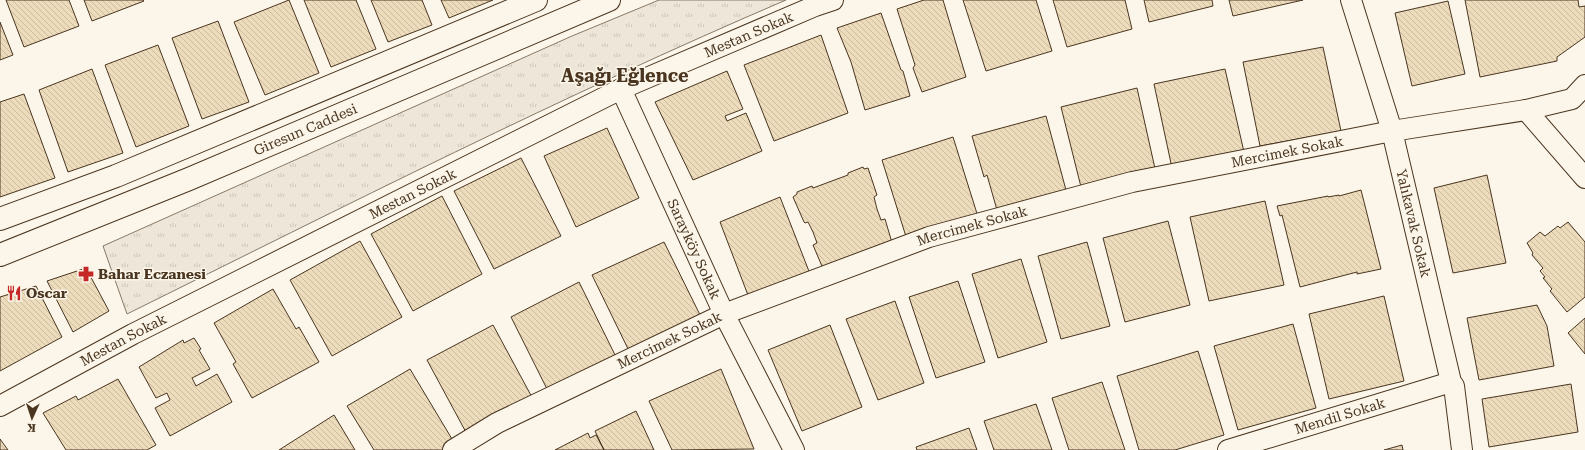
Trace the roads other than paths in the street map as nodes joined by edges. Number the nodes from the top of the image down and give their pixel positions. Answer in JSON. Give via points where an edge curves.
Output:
{"nodes":[{"id":1,"x":536,"y":0,"type":"edge"},
{"id":2,"x":609,"y":0,"type":"edge"},
{"id":3,"x":833,"y":0,"type":"edge"},
{"id":4,"x":1351,"y":0,"type":"edge"},
{"id":5,"x":1585,"y":85,"type":"edge"},
{"id":6,"x":621,"y":89,"type":"junction"},
{"id":7,"x":1526,"y":110,"type":"junction"},
{"id":8,"x":1392,"y":132,"type":"junction"},
{"id":9,"x":1585,"y":178,"type":"edge"},
{"id":10,"x":0,"y":219,"type":"edge"},
{"id":11,"x":0,"y":255,"type":"edge"},
{"id":12,"x":724,"y":314,"type":"junction"},
{"id":13,"x":1451,"y":382,"type":"junction"},
{"id":14,"x":0,"y":406,"type":"edge"},
{"id":15,"x":453,"y":450,"type":"edge"},
{"id":16,"x":794,"y":450,"type":"edge"},
{"id":17,"x":1228,"y":450,"type":"edge"},
{"id":18,"x":1462,"y":450,"type":"edge"}],
"edges":[{"from":1,"to":10,"type":"main road","name":"Giresun Caddesi","via":[[124,174]]},
{"from":2,"to":11,"type":"main road","name":"Giresun Caddesi","via":[[189,179]]},
{"from":3,"to":6,"type":"street","name":"Mestan Sokak"},
{"from":4,"to":8,"type":"street","name":"Yalıkavak Sokak"},
{"from":5,"to":7,"type":"street","name":"Mercimek Sokak","via":[[1572,99]]},
{"from":6,"to":12,"type":"street","name":"Sarayköy Sokak"},
{"from":6,"to":14,"type":"street","name":"Mestan Sokak","via":[[133,334]]},
{"from":7,"to":8,"type":"street","name":"Mercimek Sokak"},
{"from":7,"to":9,"type":"street"},
{"from":8,"to":12,"type":"street","name":"Mercimek Sokak","via":[[1132,182],[928,237]]},
{"from":8,"to":13,"type":"street","name":"Yalıkavak Sokak"},
{"from":12,"to":15,"type":"street","name":"Mercimek Sokak","via":[[497,423]]},
{"from":12,"to":16,"type":"street","name":"Sarayköy Sokak"},
{"from":13,"to":17,"type":"street","name":"Mendil Sokak"},
{"from":13,"to":18,"type":"street","name":"Yalıkavak Sokak","via":[[1454,386]]}]}
